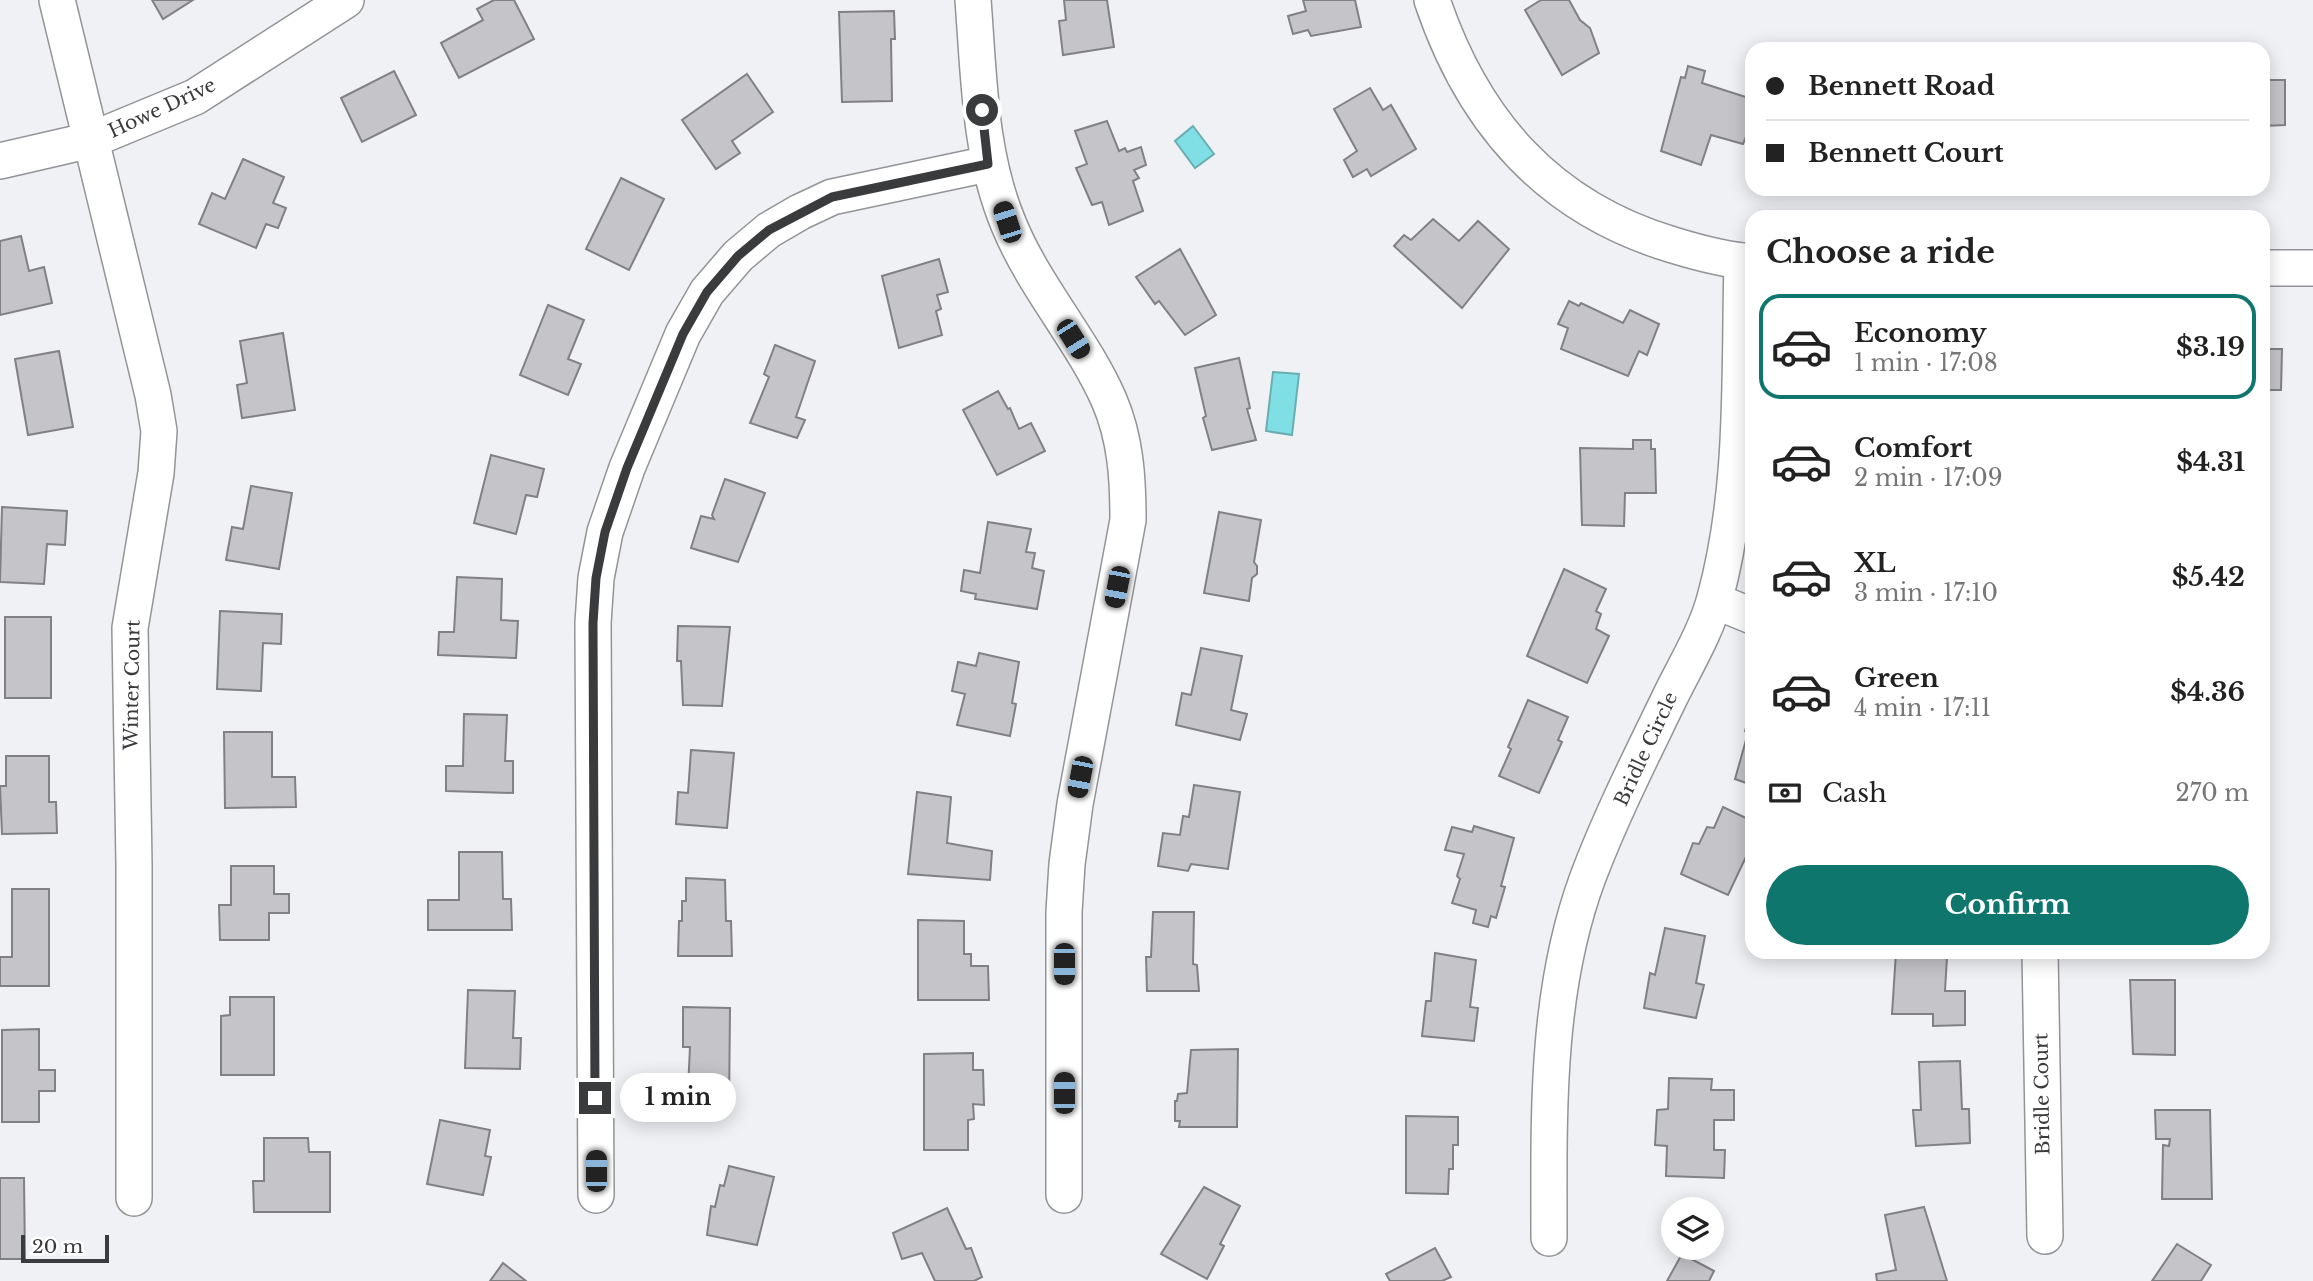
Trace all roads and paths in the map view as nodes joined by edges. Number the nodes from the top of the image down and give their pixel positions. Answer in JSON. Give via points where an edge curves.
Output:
{"nodes":[{"id":1,"x":57,"y":0,"type":"edge"},
{"id":2,"x":346,"y":0,"type":"edge"},
{"id":3,"x":973,"y":0,"type":"edge"},
{"id":4,"x":1432,"y":0,"type":"edge"},
{"id":5,"x":91,"y":140,"type":"junction"},
{"id":6,"x":0,"y":161,"type":"edge"},
{"id":7,"x":988,"y":164,"type":"junction"},
{"id":8,"x":1745,"y":261,"type":"edge"},
{"id":9,"x":2270,"y":268,"type":"edge"},
{"id":10,"x":2313,"y":268,"type":"edge"},
{"id":11,"x":1745,"y":301,"type":"edge"},
{"id":12,"x":1715,"y":601,"type":"junction"},
{"id":13,"x":1745,"y":613,"type":"edge"},
{"id":14,"x":2039,"y":959,"type":"edge"},
{"id":15,"x":596,"y":1195,"type":"dead end"},
{"id":16,"x":1064,"y":1195,"type":"dead end"},
{"id":17,"x":134,"y":1198,"type":"dead end"},
{"id":18,"x":2045,"y":1236,"type":"dead end"},
{"id":19,"x":1549,"y":1238,"type":"dead end"}],
"edges":[{"from":1,"to":5,"type":"street","name":"Winter Court"},
{"from":2,"to":5,"type":"street","name":"Howe Drive","via":[[195,97]]},
{"from":3,"to":7,"type":"street"},
{"from":4,"to":8,"type":"street","via":[[1446,43],[1498,131],[1567,196],[1641,236]]},
{"from":5,"to":6,"type":"street","name":"Howe Drive"},
{"from":5,"to":17,"type":"street","name":"Winter Court","via":[[159,431],[130,628]]},
{"from":7,"to":15,"type":"street","via":[[832,197],[748,247],[707,292],[683,334],[627,468],[605,532],[593,623]]},
{"from":7,"to":16,"type":"street","via":[[1023,258],[1109,400],[1128,480],[1128,520],[1074,804],[1067,864]]},
{"from":9,"to":10,"type":"street"},
{"from":11,"to":12,"type":"street","name":"Bridle Circle","via":[[1735,503]]},
{"from":12,"to":13,"type":"street"},
{"from":12,"to":19,"type":"street","name":"Bridle Circle","via":[[1588,877],[1572,929],[1552,1039]]},
{"from":14,"to":18,"type":"street","name":"Bridle Court"}]}
